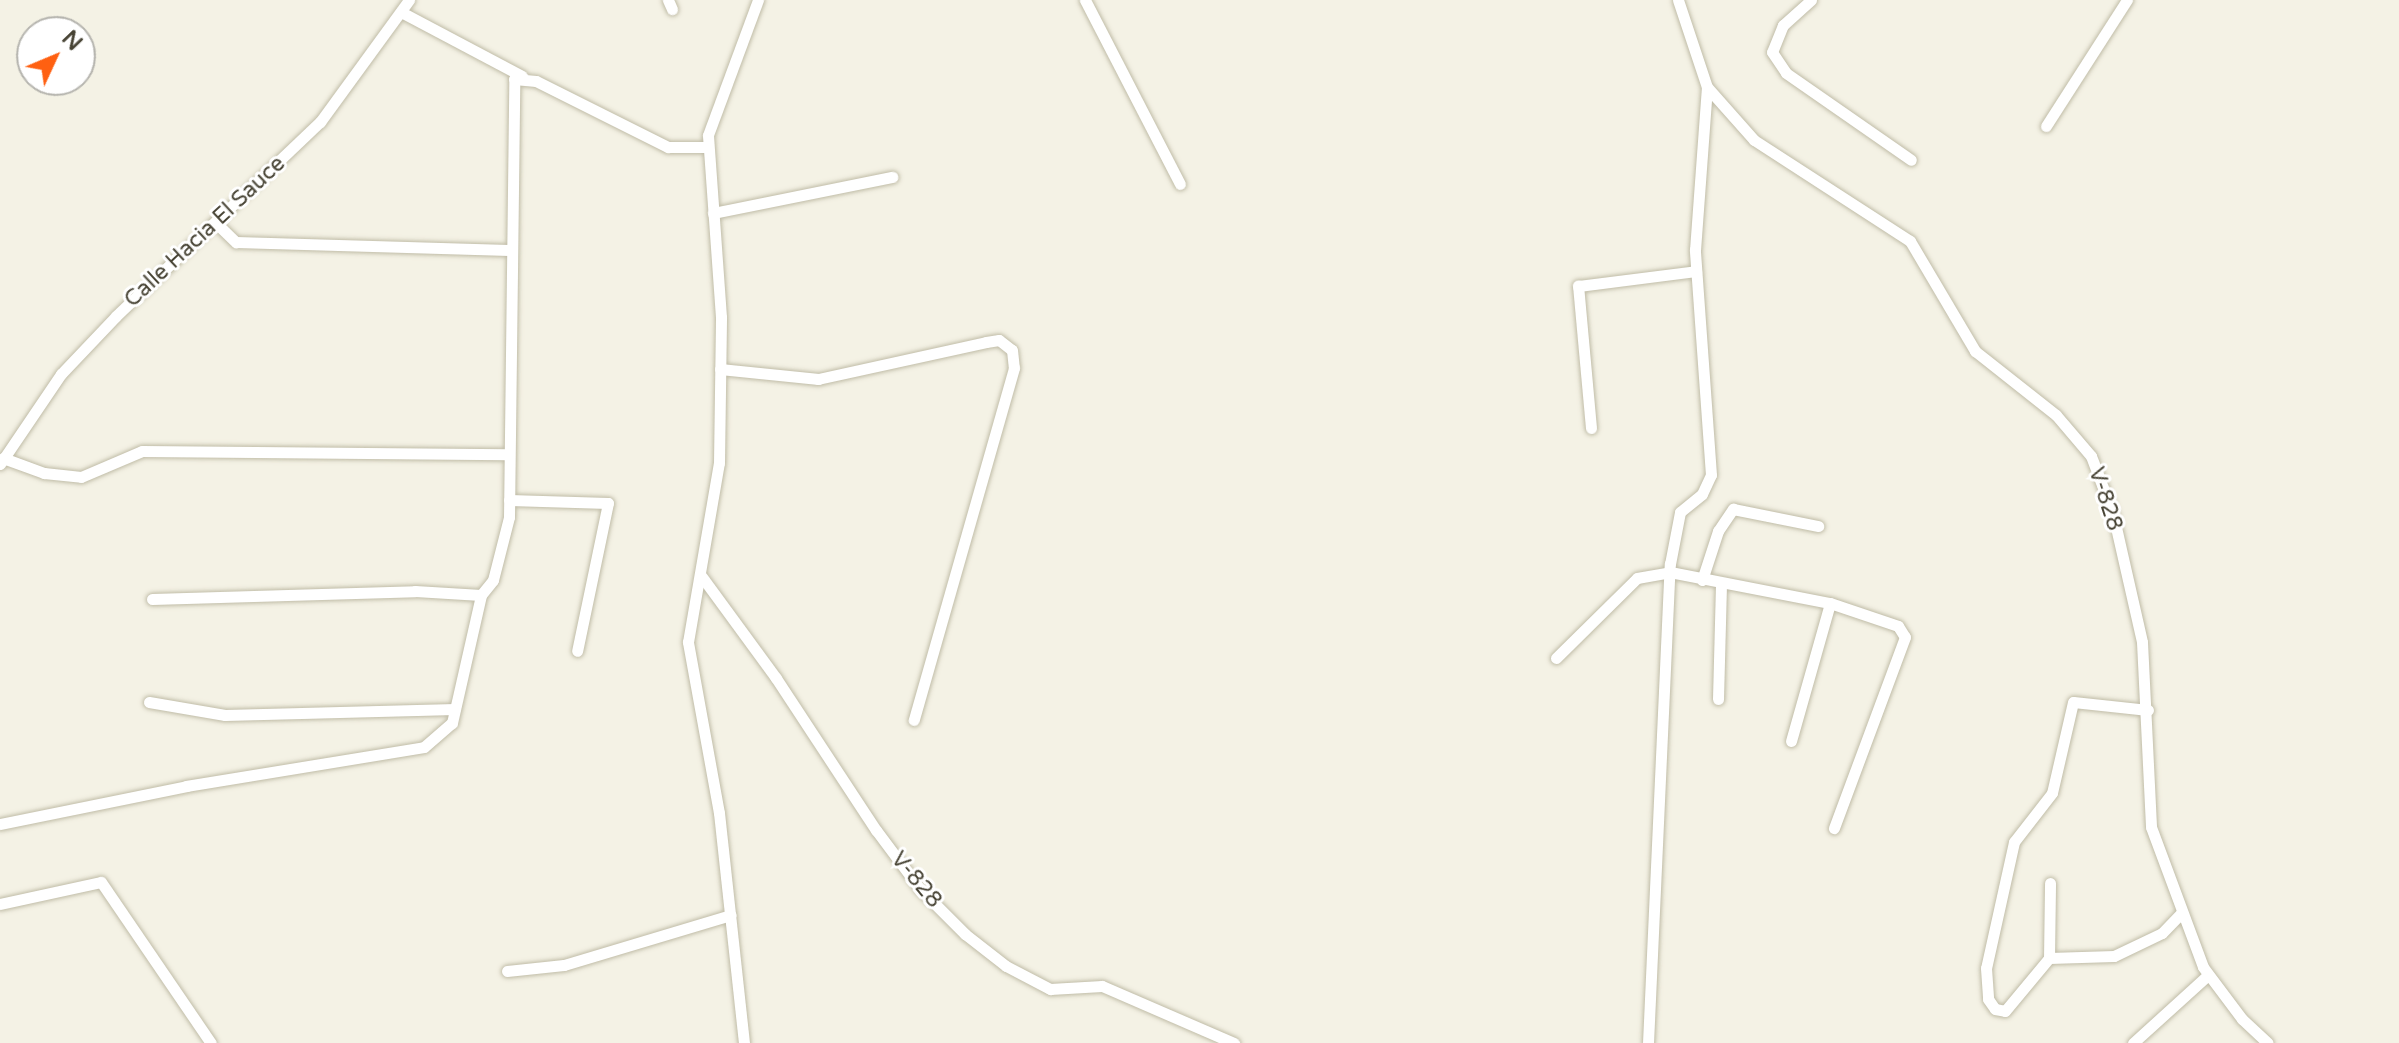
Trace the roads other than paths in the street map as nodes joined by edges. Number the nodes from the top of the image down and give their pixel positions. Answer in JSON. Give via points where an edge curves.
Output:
{"nodes":[{"id":1,"x":409,"y":0,"type":"edge"},
{"id":2,"x":758,"y":0,"type":"edge"},
{"id":3,"x":1085,"y":0,"type":"edge"},
{"id":4,"x":1678,"y":0,"type":"edge"},
{"id":5,"x":1811,"y":0,"type":"edge"},
{"id":6,"x":2127,"y":0,"type":"edge"},
{"id":7,"x":401,"y":12,"type":"junction"},
{"id":8,"x":522,"y":76,"type":"junction"},
{"id":9,"x":1707,"y":87,"type":"junction"},
{"id":10,"x":2046,"y":126,"type":"dead end"},
{"id":11,"x":708,"y":147,"type":"junction"},
{"id":12,"x":1911,"y":160,"type":"dead end"},
{"id":13,"x":892,"y":177,"type":"dead end"},
{"id":14,"x":1180,"y":184,"type":"dead end"},
{"id":15,"x":713,"y":213,"type":"junction"},
{"id":16,"x":216,"y":223,"type":"junction"},
{"id":17,"x":509,"y":250,"type":"junction"},
{"id":18,"x":1696,"y":271,"type":"junction"},
{"id":19,"x":720,"y":369,"type":"junction"},
{"id":20,"x":1591,"y":428,"type":"dead end"},
{"id":21,"x":509,"y":454,"type":"junction"},
{"id":22,"x":2,"y":461,"type":"edge"},
{"id":23,"x":509,"y":500,"type":"junction"},
{"id":24,"x":1818,"y":526,"type":"dead end"},
{"id":25,"x":1670,"y":572,"type":"junction"},
{"id":26,"x":702,"y":577,"type":"junction"},
{"id":27,"x":1702,"y":580,"type":"junction"},
{"id":28,"x":1721,"y":584,"type":"junction"},
{"id":29,"x":481,"y":595,"type":"junction"},
{"id":30,"x":152,"y":599,"type":"dead end"},
{"id":31,"x":1830,"y":603,"type":"junction"},
{"id":32,"x":577,"y":651,"type":"dead end"},
{"id":33,"x":1556,"y":658,"type":"dead end"},
{"id":34,"x":1718,"y":699,"type":"dead end"},
{"id":35,"x":149,"y":702,"type":"dead end"},
{"id":36,"x":455,"y":709,"type":"junction"},
{"id":37,"x":2148,"y":710,"type":"junction"},
{"id":38,"x":914,"y":720,"type":"dead end"},
{"id":39,"x":1791,"y":741,"type":"dead end"},
{"id":40,"x":0,"y":824,"type":"edge"},
{"id":41,"x":1834,"y":828,"type":"dead end"},
{"id":42,"x":2050,"y":883,"type":"dead end"},
{"id":43,"x":0,"y":904,"type":"edge"},
{"id":44,"x":2182,"y":912,"type":"junction"},
{"id":45,"x":731,"y":915,"type":"junction"},
{"id":46,"x":2049,"y":958,"type":"junction"},
{"id":47,"x":507,"y":971,"type":"dead end"},
{"id":48,"x":2208,"y":975,"type":"junction"},
{"id":49,"x":211,"y":1043,"type":"edge"},
{"id":50,"x":744,"y":1043,"type":"edge"},
{"id":51,"x":1234,"y":1043,"type":"edge"},
{"id":52,"x":1648,"y":1043,"type":"edge"},
{"id":53,"x":2133,"y":1043,"type":"edge"},
{"id":54,"x":2268,"y":1043,"type":"edge"}],
"edges":[{"from":1,"to":7,"type":"street","name":"Calle Hacia El Sauce"},
{"from":2,"to":11,"type":"street"},
{"from":3,"to":14,"type":"street"},
{"from":4,"to":9,"type":"street","name":"V-828"},
{"from":5,"to":12,"type":"street","via":[[1783,25],[1772,52],[1786,73]]},
{"from":6,"to":10,"type":"street"},
{"from":7,"to":8,"type":"street"},
{"from":7,"to":16,"type":"street","name":"Calle Hacia El Sauce","via":[[320,122]]},
{"from":8,"to":11,"type":"street","via":[[668,147]]},
{"from":8,"to":17,"type":"street","via":[[514,79],[510,98]]},
{"from":9,"to":18,"type":"street","via":[[1697,170]]},
{"from":9,"to":37,"type":"street","name":"V-828","via":[[1754,140],[1910,241],[1975,351],[2056,415],[2091,456],[2113,514],[2142,642]]},
{"from":11,"to":15,"type":"street"},
{"from":13,"to":15,"type":"street"},
{"from":15,"to":19,"type":"street"},
{"from":16,"to":17,"type":"street","via":[[236,242]]},
{"from":16,"to":22,"type":"street","name":"Calle Hacia El Sauce","via":[[61,374]]},
{"from":17,"to":21,"type":"street"},
{"from":18,"to":20,"type":"street","via":[[1578,286]]},
{"from":18,"to":25,"type":"street","via":[[1711,475],[1702,494],[1680,512]]},
{"from":19,"to":26,"type":"street","via":[[719,463]]},
{"from":19,"to":38,"type":"street","via":[[818,379],[999,340],[1012,350],[1014,368]]},
{"from":21,"to":22,"type":"street","via":[[142,451],[81,477]]},
{"from":21,"to":23,"type":"street"},
{"from":23,"to":29,"type":"street","via":[[493,580]]},
{"from":23,"to":32,"type":"street","via":[[608,503]]},
{"from":24,"to":27,"type":"street","via":[[1733,509],[1718,531]]},
{"from":25,"to":27,"type":"street"},
{"from":25,"to":33,"type":"street","via":[[1637,578]]},
{"from":25,"to":52,"type":"street"},
{"from":26,"to":45,"type":"street","via":[[688,642]]},
{"from":26,"to":51,"type":"street","name":"V-828","via":[[876,830],[920,889],[965,934],[1006,966],[1050,989],[1102,986]]},
{"from":27,"to":28,"type":"street"},
{"from":28,"to":31,"type":"street"},
{"from":28,"to":34,"type":"street"},
{"from":29,"to":30,"type":"street","via":[[415,591]]},
{"from":29,"to":36,"type":"street"},
{"from":31,"to":39,"type":"street"},
{"from":31,"to":41,"type":"street","via":[[1898,626],[1905,637]]},
{"from":35,"to":36,"type":"street","via":[[225,715]]},
{"from":36,"to":40,"type":"street","via":[[452,723],[424,747],[186,786]]},
{"from":37,"to":44,"type":"street","name":"V-828","via":[[2151,827]]},
{"from":37,"to":46,"type":"street","via":[[2073,702],[2052,793],[2014,842],[1986,968],[1988,999],[1995,1009],[2005,1011],[2016,1002]]},
{"from":42,"to":46,"type":"street"},
{"from":43,"to":49,"type":"street","via":[[101,882]]},
{"from":44,"to":46,"type":"street","via":[[2162,933],[2114,956]]},
{"from":44,"to":48,"type":"street","name":"V-828"},
{"from":45,"to":47,"type":"street","via":[[564,965]]},
{"from":45,"to":50,"type":"street"},
{"from":48,"to":53,"type":"street"},
{"from":48,"to":54,"type":"street","name":"V-828"}]}
